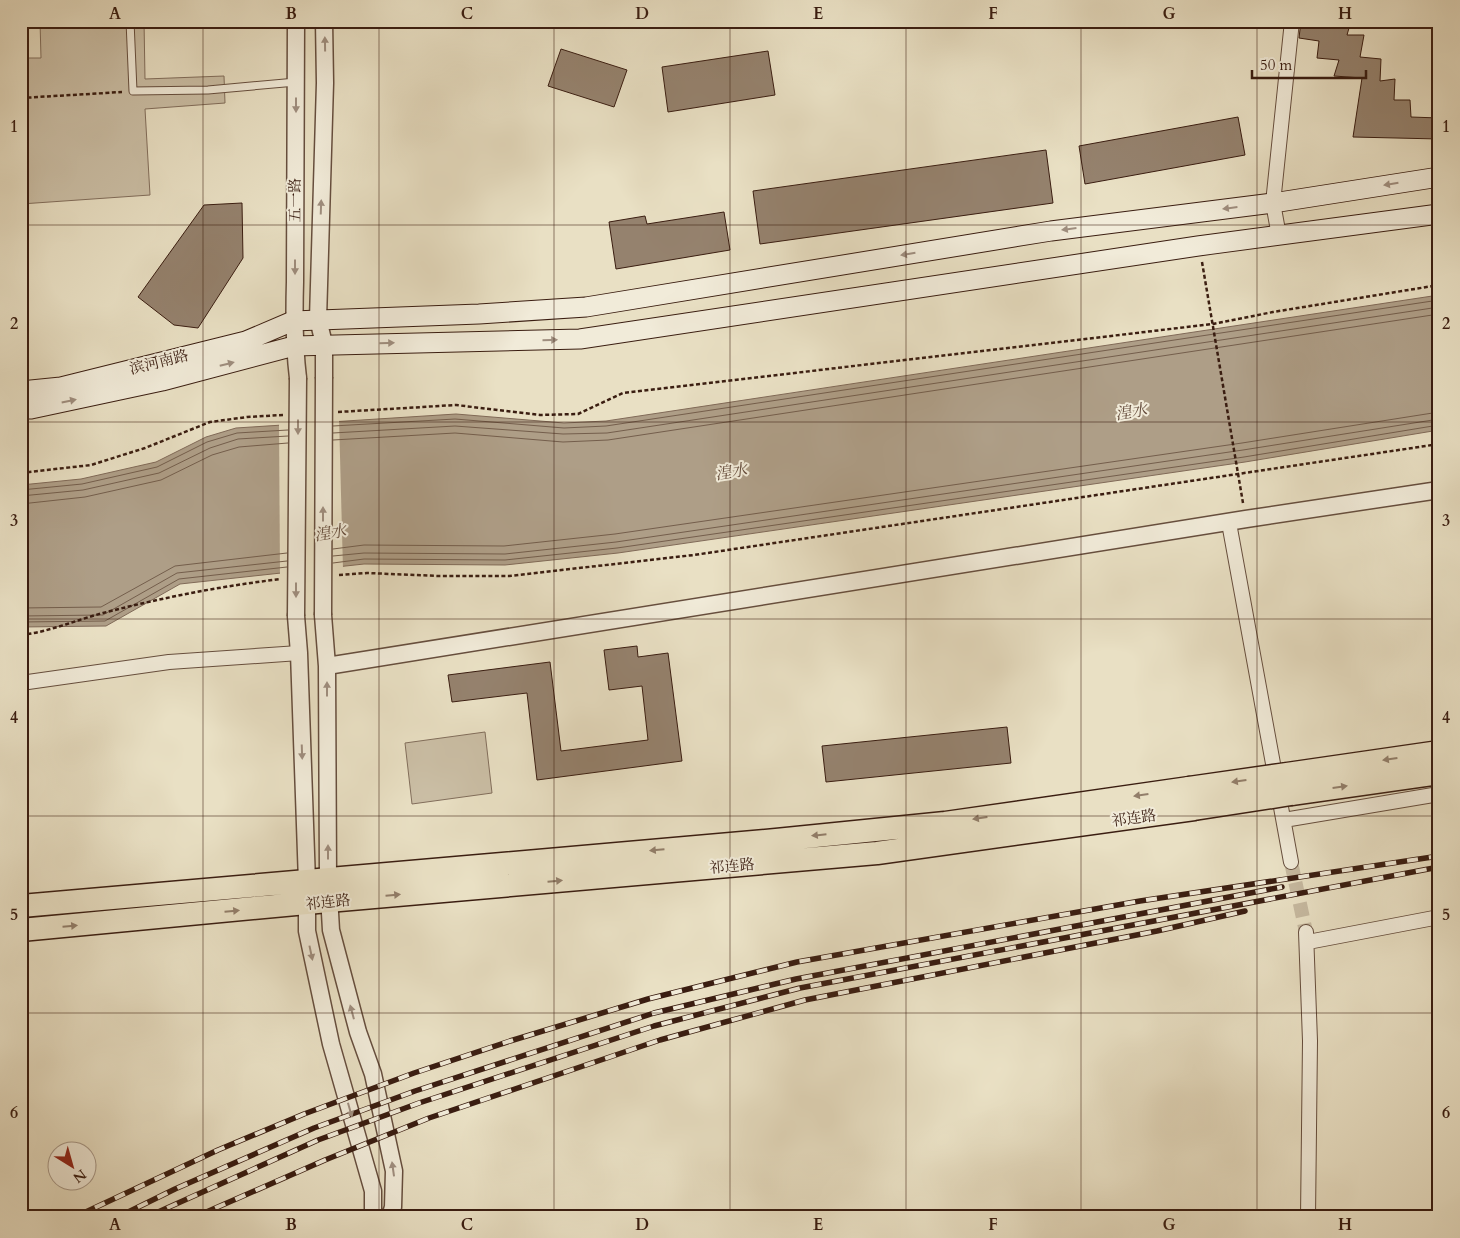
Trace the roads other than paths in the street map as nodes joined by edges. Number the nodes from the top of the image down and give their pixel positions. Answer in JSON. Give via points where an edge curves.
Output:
{"nodes":[{"id":1,"x":130,"y":21,"type":"edge"},
{"id":2,"x":296,"y":21,"type":"edge"},
{"id":3,"x":324,"y":21,"type":"edge"},
{"id":4,"x":1292,"y":21,"type":"edge"},
{"id":5,"x":296,"y":82,"type":"junction"},
{"id":6,"x":1439,"y":177,"type":"edge"},
{"id":7,"x":1273,"y":203,"type":"junction"},
{"id":8,"x":1439,"y":214,"type":"edge"},
{"id":9,"x":1279,"y":236,"type":"junction"},
{"id":10,"x":318,"y":319,"type":"junction"},
{"id":11,"x":293,"y":321,"type":"junction"},
{"id":12,"x":324,"y":344,"type":"junction"},
{"id":13,"x":294,"y":346,"type":"junction"},
{"id":14,"x":21,"y":391,"type":"edge"},
{"id":15,"x":21,"y":410,"type":"edge"},
{"id":16,"x":1439,"y":490,"type":"edge"},
{"id":17,"x":1229,"y":523,"type":"junction"},
{"id":18,"x":299,"y":653,"type":"junction"},
{"id":19,"x":328,"y":666,"type":"junction"},
{"id":20,"x":21,"y":683,"type":"edge"},
{"id":21,"x":1439,"y":752,"type":"edge"},
{"id":22,"x":1439,"y":773,"type":"edge"},
{"id":23,"x":1289,"y":784,"type":"junction"},
{"id":24,"x":1439,"y":794,"type":"edge"},
{"id":25,"x":1284,"y":820,"type":"junction"},
{"id":26,"x":1291,"y":862,"type":"tunnel mouth"},
{"id":27,"x":317,"y":880,"type":"junction"},
{"id":28,"x":328,"y":901,"type":"junction"},
{"id":29,"x":306,"y":904,"type":"junction"},
{"id":30,"x":21,"y":906,"type":"edge"},
{"id":31,"x":1439,"y":917,"type":"edge"},
{"id":32,"x":21,"y":930,"type":"edge"},
{"id":33,"x":373,"y":1217,"type":"edge"},
{"id":34,"x":390,"y":1217,"type":"edge"},
{"id":35,"x":1308,"y":1217,"type":"edge"}],
"edges":[{"from":1,"to":5,"type":"lane","via":[[133,91],[208,90]]},
{"from":2,"to":5,"type":"street","name":"五一路"},
{"from":10,"to":3,"type":"street","name":"五一路","one_way":true},
{"from":4,"to":7,"type":"street"},
{"from":5,"to":11,"type":"street","name":"五一路","one_way":true},
{"from":6,"to":7,"type":"main road","name":"滨河南路","one_way":true},
{"from":7,"to":9,"type":"street"},
{"from":7,"to":10,"type":"main road","name":"滨河南路","one_way":true,"via":[[1051,231],[586,307]]},
{"from":8,"to":9,"type":"main road"},
{"from":12,"to":9,"type":"main road","one_way":true,"via":[[580,339]]},
{"from":10,"to":11,"type":"main road","name":"滨河南路"},
{"from":10,"to":12,"type":"street","name":"五一路"},
{"from":11,"to":13,"type":"street","name":"五一路"},
{"from":11,"to":14,"type":"main road","name":"滨河南路","via":[[246,341],[61,387]]},
{"from":12,"to":13,"type":"main road"},
{"from":19,"to":12,"type":"street","name":"五一路","one_way":true,"bridge":true,"via":[[323,615]]},
{"from":15,"to":13,"type":"main road","one_way":true,"via":[[162,382]]},
{"from":13,"to":18,"type":"street","name":"五一路","one_way":true,"bridge":true,"via":[[298,378],[296,616]]},
{"from":16,"to":17,"type":"street"},
{"from":17,"to":19,"type":"street"},
{"from":17,"to":25,"type":"street"},
{"from":18,"to":20,"type":"street","via":[[169,662]]},
{"from":18,"to":27,"type":"street","name":"五一路","one_way":true},
{"from":27,"to":19,"type":"street","name":"五一路","one_way":true},
{"from":21,"to":23,"type":"highway","name":"祁连路","one_way":true},
{"from":23,"to":22,"type":"highway","name":"祁连路","one_way":true},
{"from":23,"to":27,"type":"highway","name":"祁连路","one_way":true,"bridge":true,"via":[[1189,788],[945,823]]},
{"from":28,"to":23,"type":"highway","name":"祁连路","one_way":true,"bridge":true,"via":[[877,853],[1194,809]]},
{"from":24,"to":25,"type":"street"},
{"from":25,"to":26,"type":"street"},
{"from":27,"to":28,"type":"street"},
{"from":27,"to":29,"type":"street"},
{"from":27,"to":30,"type":"highway","name":"祁连路"},
{"from":28,"to":29,"type":"highway","name":"祁连路"},
{"from":34,"to":28,"type":"street","one_way":true,"via":[[394,1172],[372,1074],[331,930]]},
{"from":32,"to":29,"type":"highway","name":"祁连路","one_way":true},
{"from":29,"to":33,"type":"street","one_way":true,"via":[[307,931],[331,1044],[372,1191]]},
{"from":31,"to":35,"type":"street","via":[[1307,937],[1310,1041]]}]}
